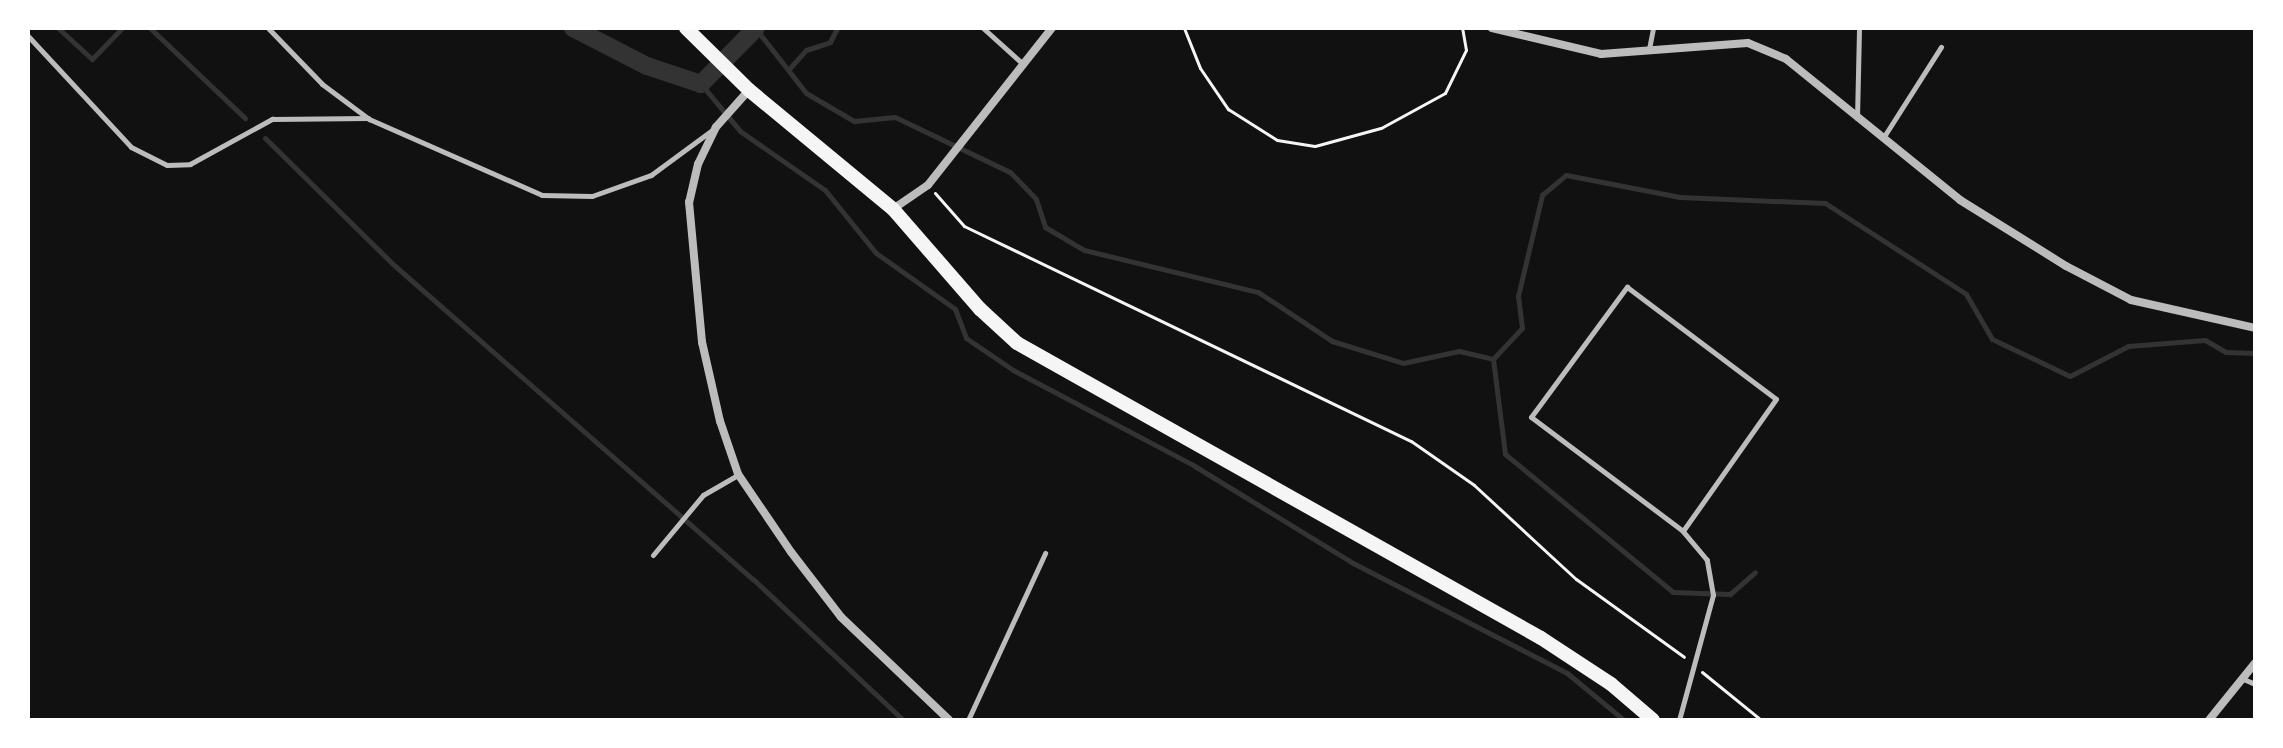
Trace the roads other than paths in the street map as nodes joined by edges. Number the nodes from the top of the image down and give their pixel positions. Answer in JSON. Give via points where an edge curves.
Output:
{"nodes":[{"id":1,"x":268,"y":28,"type":"edge"},
{"id":2,"x":686,"y":28,"type":"edge"},
{"id":3,"x":983,"y":28,"type":"edge"},
{"id":4,"x":1052,"y":28,"type":"edge"},
{"id":5,"x":1492,"y":28,"type":"edge"},
{"id":6,"x":1653,"y":28,"type":"edge"},
{"id":7,"x":1859,"y":28,"type":"edge"},
{"id":8,"x":28,"y":36,"type":"edge"},
{"id":9,"x":1941,"y":47,"type":"dead end"},
{"id":10,"x":1649,"y":50,"type":"junction"},
{"id":11,"x":1024,"y":65,"type":"junction"},
{"id":12,"x":749,"y":90,"type":"junction"},
{"id":13,"x":369,"y":119,"type":"junction"},
{"id":14,"x":1857,"y":119,"type":"junction"},
{"id":15,"x":716,"y":127,"type":"junction"},
{"id":16,"x":1882,"y":139,"type":"junction"},
{"id":17,"x":893,"y":209,"type":"junction"},
{"id":18,"x":2255,"y":328,"type":"edge"},
{"id":19,"x":738,"y":474,"type":"junction"},
{"id":20,"x":1683,"y":531,"type":"junction"},
{"id":21,"x":1045,"y":553,"type":"dead end"},
{"id":22,"x":653,"y":555,"type":"dead end"},
{"id":23,"x":2255,"y":663,"type":"edge"},
{"id":24,"x":2241,"y":678,"type":"junction"},
{"id":25,"x":2255,"y":684,"type":"edge"},
{"id":26,"x":949,"y":720,"type":"edge"},
{"id":27,"x":968,"y":720,"type":"edge"},
{"id":28,"x":1653,"y":720,"type":"edge"},
{"id":29,"x":1679,"y":720,"type":"edge"},
{"id":30,"x":2209,"y":720,"type":"edge"}],
"edges":[{"from":1,"to":13,"type":"lane","via":[[322,84]]},
{"from":2,"to":12,"type":"main road"},
{"from":3,"to":11,"type":"lane"},
{"from":4,"to":11,"type":"street"},
{"from":5,"to":10,"type":"street","via":[[1601,54]]},
{"from":6,"to":10,"type":"lane"},
{"from":7,"to":14,"type":"lane"},
{"from":8,"to":13,"type":"lane","via":[[131,147],[167,165],[190,164],[272,119]]},
{"from":9,"to":16,"type":"lane"},
{"from":10,"to":14,"type":"street","via":[[1748,43],[1786,59]]},
{"from":11,"to":17,"type":"street","via":[[928,185]]},
{"from":12,"to":15,"type":"street"},
{"from":12,"to":17,"type":"main road"},
{"from":13,"to":15,"type":"lane","via":[[542,195],[579,196],[651,175]]},
{"from":14,"to":16,"type":"street"},
{"from":15,"to":19,"type":"street","via":[[698,164],[689,202],[702,342]]},
{"from":16,"to":18,"type":"street","via":[[1960,200],[2131,300]]},
{"from":17,"to":28,"type":"main road","via":[[980,309],[1017,343],[1541,638],[1611,684]]},
{"from":19,"to":22,"type":"lane","via":[[703,495]]},
{"from":19,"to":26,"type":"street","via":[[841,617]]},
{"from":20,"to":20,"type":"lane","via":[[1531,417],[1627,287],[1776,399]]},
{"from":20,"to":29,"type":"lane","via":[[1707,560],[1713,595]]},
{"from":21,"to":27,"type":"lane"},
{"from":23,"to":24,"type":"street"},
{"from":24,"to":25,"type":"lane"},
{"from":24,"to":30,"type":"street"}]}
